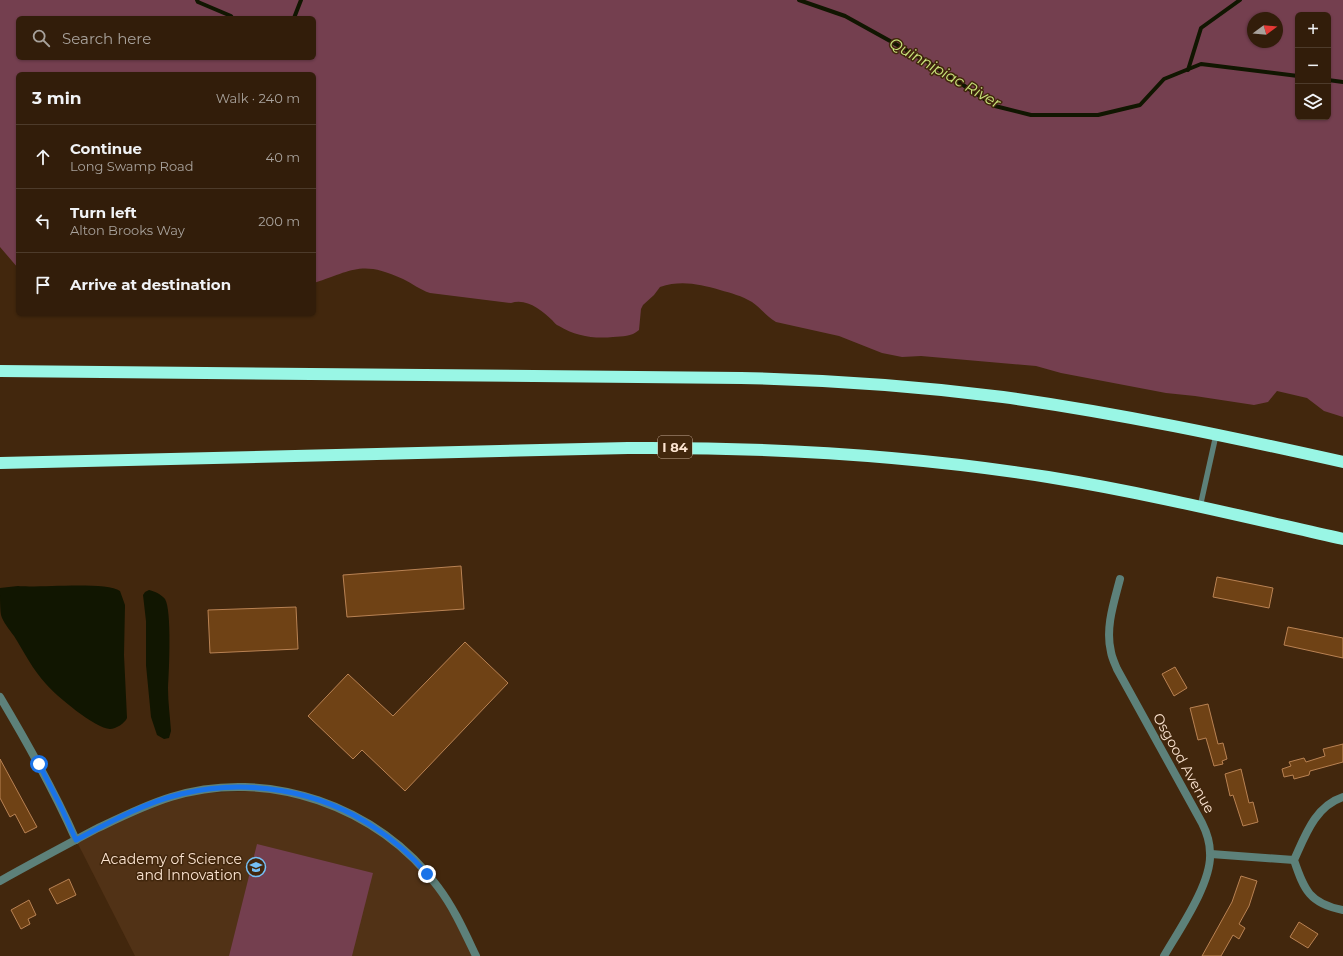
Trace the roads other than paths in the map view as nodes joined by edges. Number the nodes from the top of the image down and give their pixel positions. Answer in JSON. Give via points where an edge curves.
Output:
{"nodes":[{"id":1,"x":0,"y":371,"type":"edge"},
{"id":2,"x":1216,"y":434,"type":"junction"},
{"id":3,"x":1343,"y":462,"type":"edge"},
{"id":4,"x":0,"y":463,"type":"edge"},
{"id":5,"x":1200,"y":507,"type":"junction"},
{"id":6,"x":1343,"y":539,"type":"edge"},
{"id":7,"x":1120,"y":579,"type":"dead end"},
{"id":8,"x":0,"y":697,"type":"edge"},
{"id":9,"x":1343,"y":797,"type":"edge"},
{"id":10,"x":76,"y":840,"type":"junction"},
{"id":11,"x":1211,"y":854,"type":"junction"},
{"id":12,"x":1294,"y":860,"type":"junction"},
{"id":13,"x":0,"y":881,"type":"edge"},
{"id":14,"x":1343,"y":910,"type":"edge"},
{"id":15,"x":476,"y":956,"type":"edge"},
{"id":16,"x":1164,"y":956,"type":"edge"}],
"edges":[{"from":1,"to":2,"type":"highway","via":[[820,380],[1004,397]]},
{"from":2,"to":3,"type":"highway"},
{"from":2,"to":5,"type":"lane"},
{"from":4,"to":5,"type":"highway","number":"I 84","via":[[621,448],[762,449],[873,456],[979,467],[1112,488]]},
{"from":5,"to":6,"type":"highway","number":"I 84"},
{"from":7,"to":11,"type":"street","name":"Osgood Avenue","via":[[1109,632],[1110,651],[1117,669],[1202,823],[1209,838]]},
{"from":8,"to":10,"type":"street","via":[[39,764]]},
{"from":9,"to":12,"type":"street","via":[[1322,808],[1307,831]]},
{"from":10,"to":13,"type":"street"},
{"from":10,"to":15,"type":"street","via":[[142,807],[181,794],[211,788],[261,788],[317,799],[375,827],[415,860],[450,904]]},
{"from":11,"to":12,"type":"street"},
{"from":11,"to":16,"type":"street","name":"Osgood Avenue","via":[[1202,890]]},
{"from":12,"to":14,"type":"street","via":[[1302,882],[1312,897],[1329,908]]}]}
